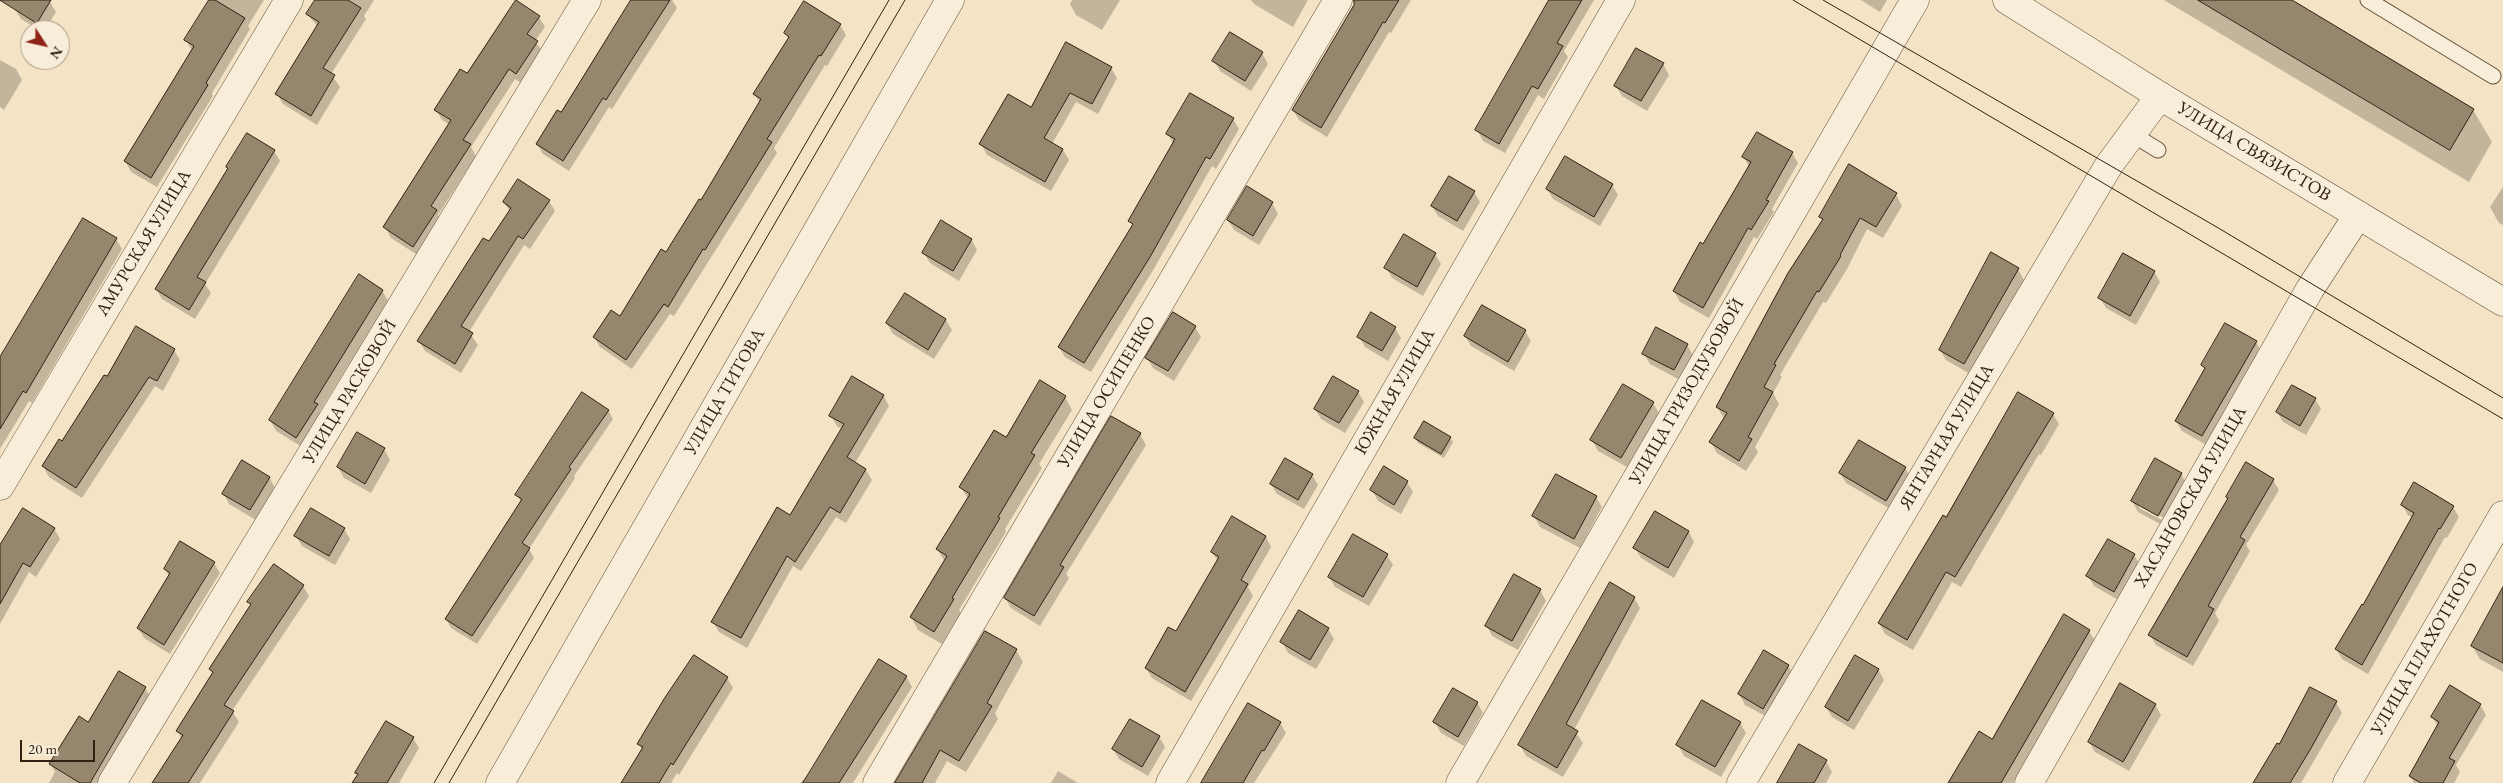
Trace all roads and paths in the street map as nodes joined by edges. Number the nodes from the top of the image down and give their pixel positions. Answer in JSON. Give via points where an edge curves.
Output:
{"nodes":[{"id":1,"x":289,"y":0,"type":"edge"},
{"id":2,"x":586,"y":0,"type":"edge"},
{"id":3,"x":950,"y":0,"type":"edge"},
{"id":4,"x":1338,"y":0,"type":"edge"},
{"id":5,"x":1621,"y":0,"type":"edge"},
{"id":6,"x":1915,"y":0,"type":"edge"},
{"id":7,"x":2007,"y":0,"type":"edge"},
{"id":8,"x":2368,"y":0,"type":"edge"},
{"id":9,"x":2493,"y":76,"type":"dead end"},
{"id":10,"x":2160,"y":96,"type":"junction"},
{"id":11,"x":2126,"y":130,"type":"junction"},
{"id":12,"x":2158,"y":150,"type":"dead end"},
{"id":13,"x":2358,"y":215,"type":"junction"},
{"id":14,"x":2503,"y":302,"type":"edge"},
{"id":15,"x":0,"y":486,"type":"edge"},
{"id":16,"x":2503,"y":515,"type":"edge"},
{"id":17,"x":112,"y":783,"type":"edge"},
{"id":18,"x":500,"y":783,"type":"edge"},
{"id":19,"x":876,"y":783,"type":"edge"},
{"id":20,"x":1170,"y":783,"type":"edge"},
{"id":21,"x":1460,"y":783,"type":"edge"},
{"id":22,"x":1741,"y":783,"type":"edge"},
{"id":23,"x":2029,"y":783,"type":"edge"},
{"id":24,"x":2347,"y":783,"type":"edge"}],
"edges":[{"from":1,"to":15,"type":"street","name":"АМУРСКАЯ УЛИЦА"},
{"from":2,"to":17,"type":"street","name":"УЛИЦА РАСКОВОЙ"},
{"from":3,"to":18,"type":"street","name":"УЛИЦА ТИТОВА"},
{"from":4,"to":19,"type":"street","name":"УЛИЦА ОСИПЕНКО"},
{"from":5,"to":20,"type":"street","name":"ЮЖНАЯ УЛИЦА"},
{"from":6,"to":21,"type":"street","name":"УЛИЦА ГРИЗОДУБОВОЙ"},
{"from":7,"to":10,"type":"street","name":"УЛИЦА СВЯЗИСТОВ"},
{"from":8,"to":9,"type":"lane"},
{"from":10,"to":11,"type":"street","name":"ЯНТАРНАЯ УЛИЦА"},
{"from":10,"to":13,"type":"street","name":"УЛИЦА СВЯЗИСТОВ"},
{"from":11,"to":12,"type":"lane"},
{"from":11,"to":22,"type":"street","name":"ЯНТАРНАЯ УЛИЦА","via":[[2109,165]]},
{"from":13,"to":14,"type":"street","name":"УЛИЦА СВЯЗИСТОВ"},
{"from":13,"to":23,"type":"street","name":"ХАСАНОВСКАЯ УЛИЦА","via":[[2310,289]]},
{"from":16,"to":24,"type":"street","name":"УЛИЦА ПЛАХОТНОГО"}]}
